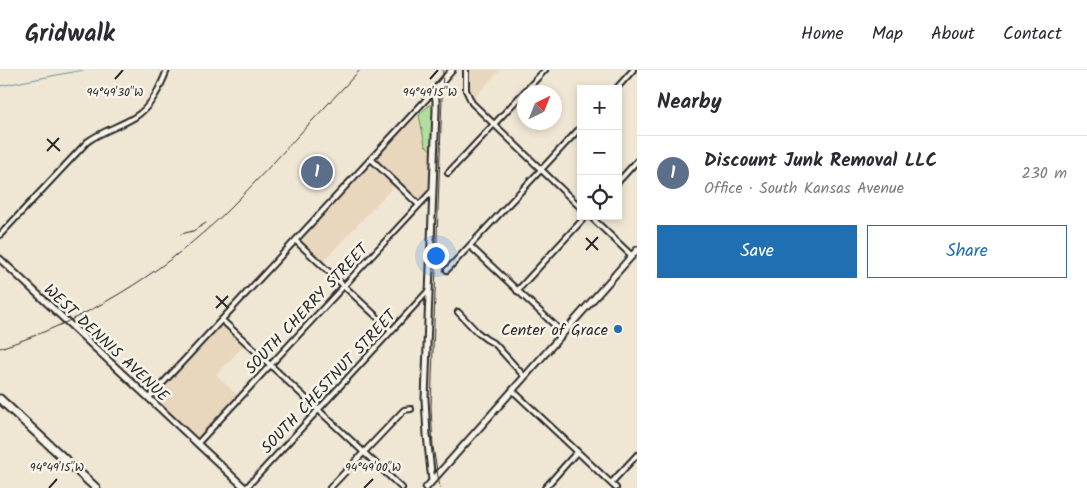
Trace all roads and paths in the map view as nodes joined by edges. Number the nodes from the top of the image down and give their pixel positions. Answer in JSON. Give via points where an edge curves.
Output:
{"nodes":[{"id":1,"x":167,"y":70,"type":"edge"},
{"id":2,"x":452,"y":70,"type":"edge"},
{"id":3,"x":466,"y":70,"type":"edge"},
{"id":4,"x":545,"y":70,"type":"edge"},
{"id":5,"x":634,"y":70,"type":"edge"},
{"id":6,"x":620,"y":85,"type":"edge"},
{"id":7,"x":433,"y":92,"type":"junction"},
{"id":8,"x":494,"y":125,"type":"junction"},
{"id":9,"x":578,"y":130,"type":"edge"},
{"id":10,"x":371,"y":159,"type":"junction"},
{"id":11,"x":637,"y":161,"type":"edge"},
{"id":12,"x":541,"y":170,"type":"junction"},
{"id":13,"x":448,"y":173,"type":"dead end"},
{"id":14,"x":622,"y":178,"type":"edge"},
{"id":15,"x":433,"y":190,"type":"junction"},
{"id":16,"x":577,"y":204,"type":"edge"},
{"id":17,"x":419,"y":205,"type":"junction"},
{"id":18,"x":584,"y":220,"type":"edge"},
{"id":19,"x":592,"y":220,"type":"edge"},
{"id":20,"x":0,"y":235,"type":"edge"},
{"id":21,"x":296,"y":241,"type":"junction"},
{"id":22,"x":470,"y":246,"type":"junction"},
{"id":23,"x":637,"y":250,"type":"edge"},
{"id":24,"x":632,"y":256,"type":"junction"},
{"id":25,"x":0,"y":259,"type":"edge"},
{"id":26,"x":447,"y":270,"type":"dead end"},
{"id":27,"x":344,"y":286,"type":"junction"},
{"id":28,"x":429,"y":290,"type":"junction"},
{"id":29,"x":516,"y":291,"type":"junction"},
{"id":30,"x":458,"y":312,"type":"dead end"},
{"id":31,"x":222,"y":320,"type":"junction"},
{"id":32,"x":392,"y":331,"type":"junction"},
{"id":33,"x":563,"y":333,"type":"junction"},
{"id":34,"x":270,"y":365,"type":"junction"},
{"id":35,"x":524,"y":376,"type":"junction"},
{"id":36,"x":512,"y":390,"type":"junction"},
{"id":37,"x":149,"y":398,"type":"junction"},
{"id":38,"x":0,"y":399,"type":"edge"},
{"id":39,"x":411,"y":409,"type":"dead end"},
{"id":40,"x":318,"y":410,"type":"junction"},
{"id":41,"x":198,"y":443,"type":"junction"},
{"id":42,"x":364,"y":452,"type":"junction"},
{"id":43,"x":577,"y":452,"type":"junction"},
{"id":44,"x":637,"y":455,"type":"edge"},
{"id":45,"x":432,"y":481,"type":"junction"},
{"id":46,"x":611,"y":484,"type":"junction"},
{"id":47,"x":96,"y":488,"type":"edge"},
{"id":48,"x":245,"y":488,"type":"edge"},
{"id":49,"x":330,"y":488,"type":"edge"},
{"id":50,"x":402,"y":488,"type":"edge"},
{"id":51,"x":426,"y":488,"type":"edge"},
{"id":52,"x":545,"y":488,"type":"edge"},
{"id":53,"x":616,"y":488,"type":"edge"}],
"edges":[{"from":1,"to":20,"type":"street","via":[[145,109],[87,142]]},
{"from":2,"to":7,"type":"street"},
{"from":3,"to":8,"type":"street","via":[[468,96]]},
{"from":4,"to":8,"type":"street"},
{"from":5,"to":6,"type":"street"},
{"from":7,"to":10,"type":"street"},
{"from":7,"to":15,"type":"street","via":[[436,110]]},
{"from":8,"to":12,"type":"street"},
{"from":8,"to":13,"type":"street"},
{"from":9,"to":12,"type":"street"},
{"from":10,"to":17,"type":"street"},
{"from":10,"to":21,"type":"street"},
{"from":11,"to":14,"type":"street"},
{"from":12,"to":16,"type":"street"},
{"from":12,"to":22,"type":"street"},
{"from":15,"to":17,"type":"street","name":"SOUTH CHERRY STREET"},
{"from":15,"to":28,"type":"street"},
{"from":17,"to":27,"type":"street","name":"SOUTH CHERRY STREET"},
{"from":18,"to":29,"type":"street"},
{"from":19,"to":24,"type":"street"},
{"from":21,"to":27,"type":"street"},
{"from":21,"to":31,"type":"street"},
{"from":22,"to":26,"type":"street"},
{"from":22,"to":29,"type":"street"},
{"from":23,"to":24,"type":"street"},
{"from":24,"to":33,"type":"street"},
{"from":25,"to":37,"type":"street","name":"WEST DENNIS AVENUE"},
{"from":27,"to":32,"type":"street"},
{"from":27,"to":34,"type":"street","name":"SOUTH CHERRY STREET"},
{"from":28,"to":32,"type":"street","name":"SOUTH CHESTNUT STREET"},
{"from":28,"to":45,"type":"street","via":[[426,399]]},
{"from":29,"to":33,"type":"street"},
{"from":30,"to":35,"type":"street","via":[[476,332],[495,344]]},
{"from":31,"to":34,"type":"street"},
{"from":31,"to":37,"type":"street"},
{"from":32,"to":40,"type":"street","name":"SOUTH CHESTNUT STREET"},
{"from":33,"to":35,"type":"street"},
{"from":34,"to":40,"type":"street"},
{"from":34,"to":41,"type":"street","name":"SOUTH CHERRY STREET"},
{"from":35,"to":36,"type":"street"},
{"from":36,"to":43,"type":"street"},
{"from":36,"to":45,"type":"street"},
{"from":37,"to":41,"type":"street","name":"WEST DENNIS AVENUE"},
{"from":38,"to":47,"type":"highway"},
{"from":39,"to":42,"type":"street","via":[[404,410]]},
{"from":40,"to":42,"type":"street"},
{"from":40,"to":48,"type":"street","name":"SOUTH CHESTNUT STREET"},
{"from":41,"to":48,"type":"street","name":"WEST DENNIS AVENUE"},
{"from":42,"to":49,"type":"street"},
{"from":42,"to":50,"type":"street"},
{"from":43,"to":46,"type":"street"},
{"from":43,"to":52,"type":"street"},
{"from":44,"to":46,"type":"street"},
{"from":45,"to":51,"type":"street"},
{"from":46,"to":53,"type":"street"}]}
